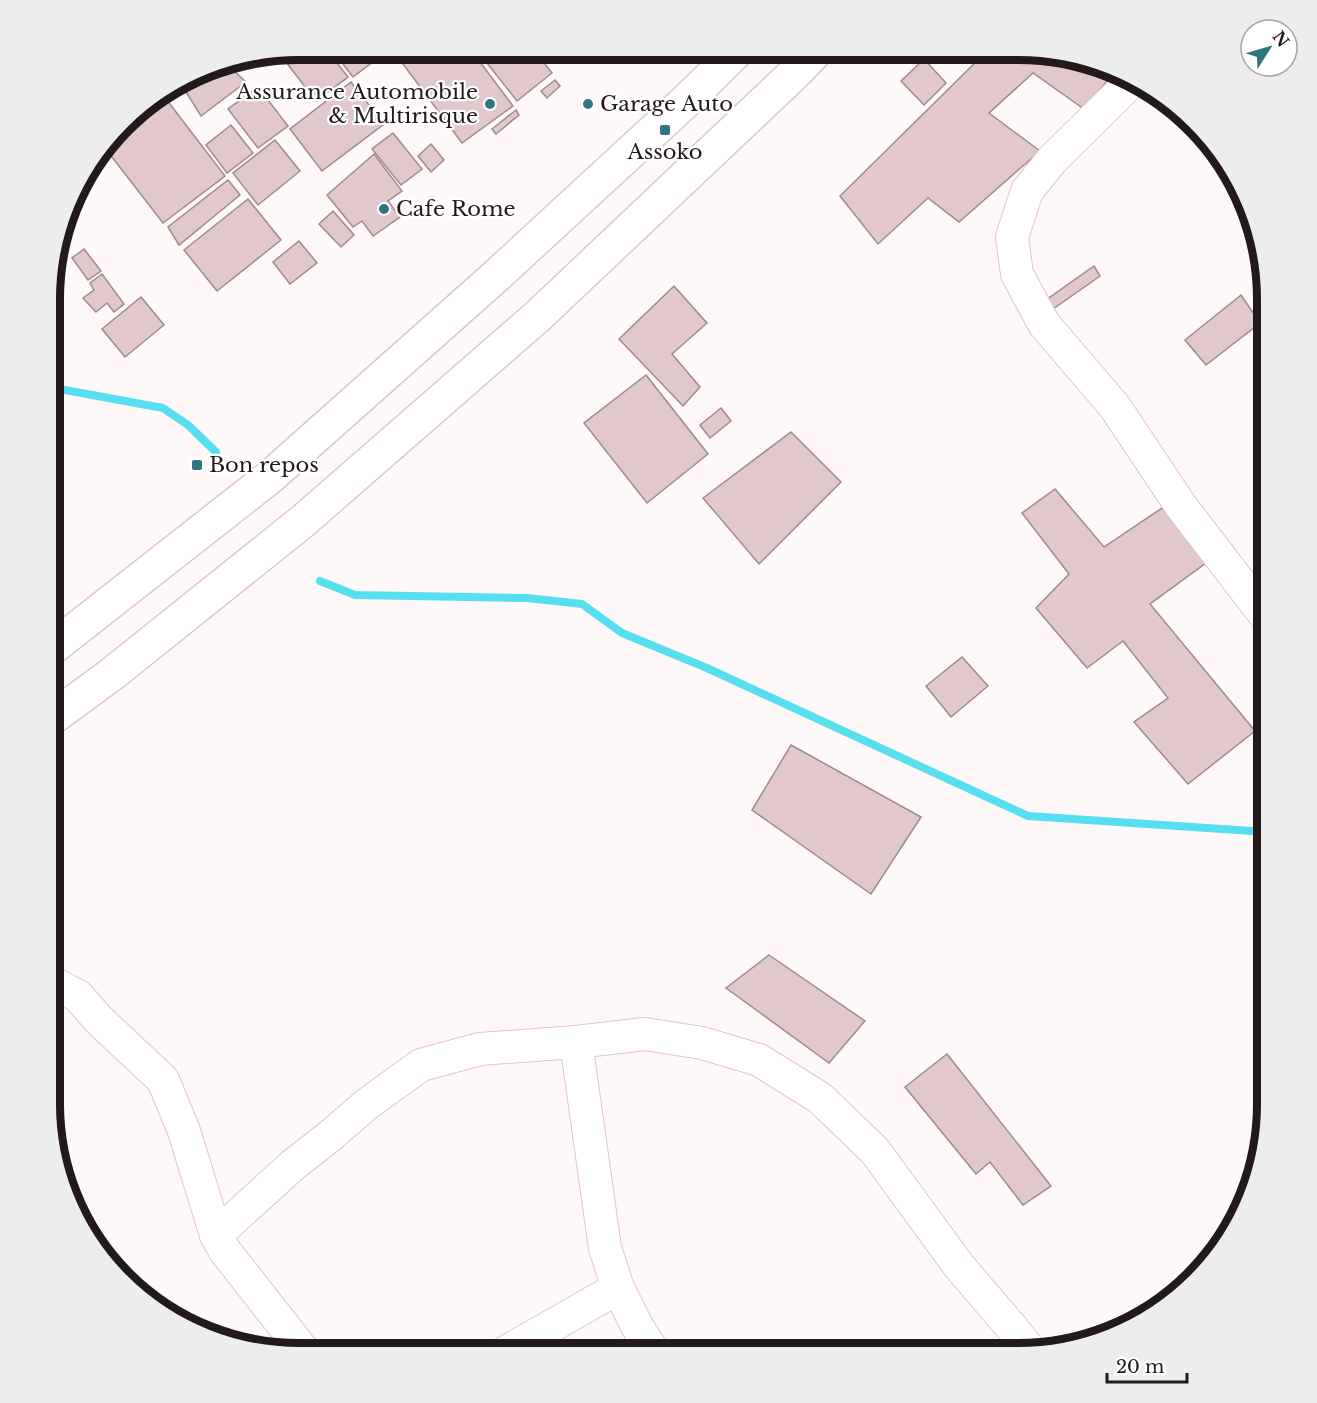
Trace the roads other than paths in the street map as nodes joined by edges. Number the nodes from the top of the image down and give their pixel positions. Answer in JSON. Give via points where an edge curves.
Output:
{"nodes":[{"id":1,"x":727,"y":60,"type":"edge"},
{"id":2,"x":807,"y":60,"type":"edge"},
{"id":3,"x":1126,"y":87,"type":"edge"},
{"id":4,"x":1257,"y":605,"type":"edge"},
{"id":5,"x":60,"y":642,"type":"edge"},
{"id":6,"x":60,"y":712,"type":"edge"},
{"id":7,"x":60,"y":987,"type":"edge"},
{"id":8,"x":576,"y":1042,"type":"junction"},
{"id":9,"x":216,"y":1235,"type":"junction"},
{"id":10,"x":618,"y":1288,"type":"junction"},
{"id":11,"x":297,"y":1343,"type":"edge"},
{"id":12,"x":522,"y":1343,"type":"edge"},
{"id":13,"x":648,"y":1343,"type":"edge"},
{"id":14,"x":1024,"y":1343,"type":"edge"}],
"edges":[{"from":1,"to":5,"type":"main road","via":[[495,278],[270,477]]},
{"from":2,"to":6,"type":"main road","via":[[538,316],[303,521]]},
{"from":3,"to":4,"type":"street","via":[[1027,191],[1012,237],[1017,274],[1044,324],[1115,407],[1181,506]]},
{"from":7,"to":9,"type":"street","via":[[78,996],[163,1080],[184,1131]]},
{"from":8,"to":9,"type":"street","via":[[480,1049],[421,1065],[293,1165]]},
{"from":8,"to":10,"type":"street","via":[[605,1248]]},
{"from":8,"to":14,"type":"street","via":[[645,1034],[702,1043],[759,1060],[820,1098],[875,1150],[958,1266]]},
{"from":9,"to":11,"type":"street"},
{"from":10,"to":12,"type":"street"},
{"from":10,"to":13,"type":"street"}]}
